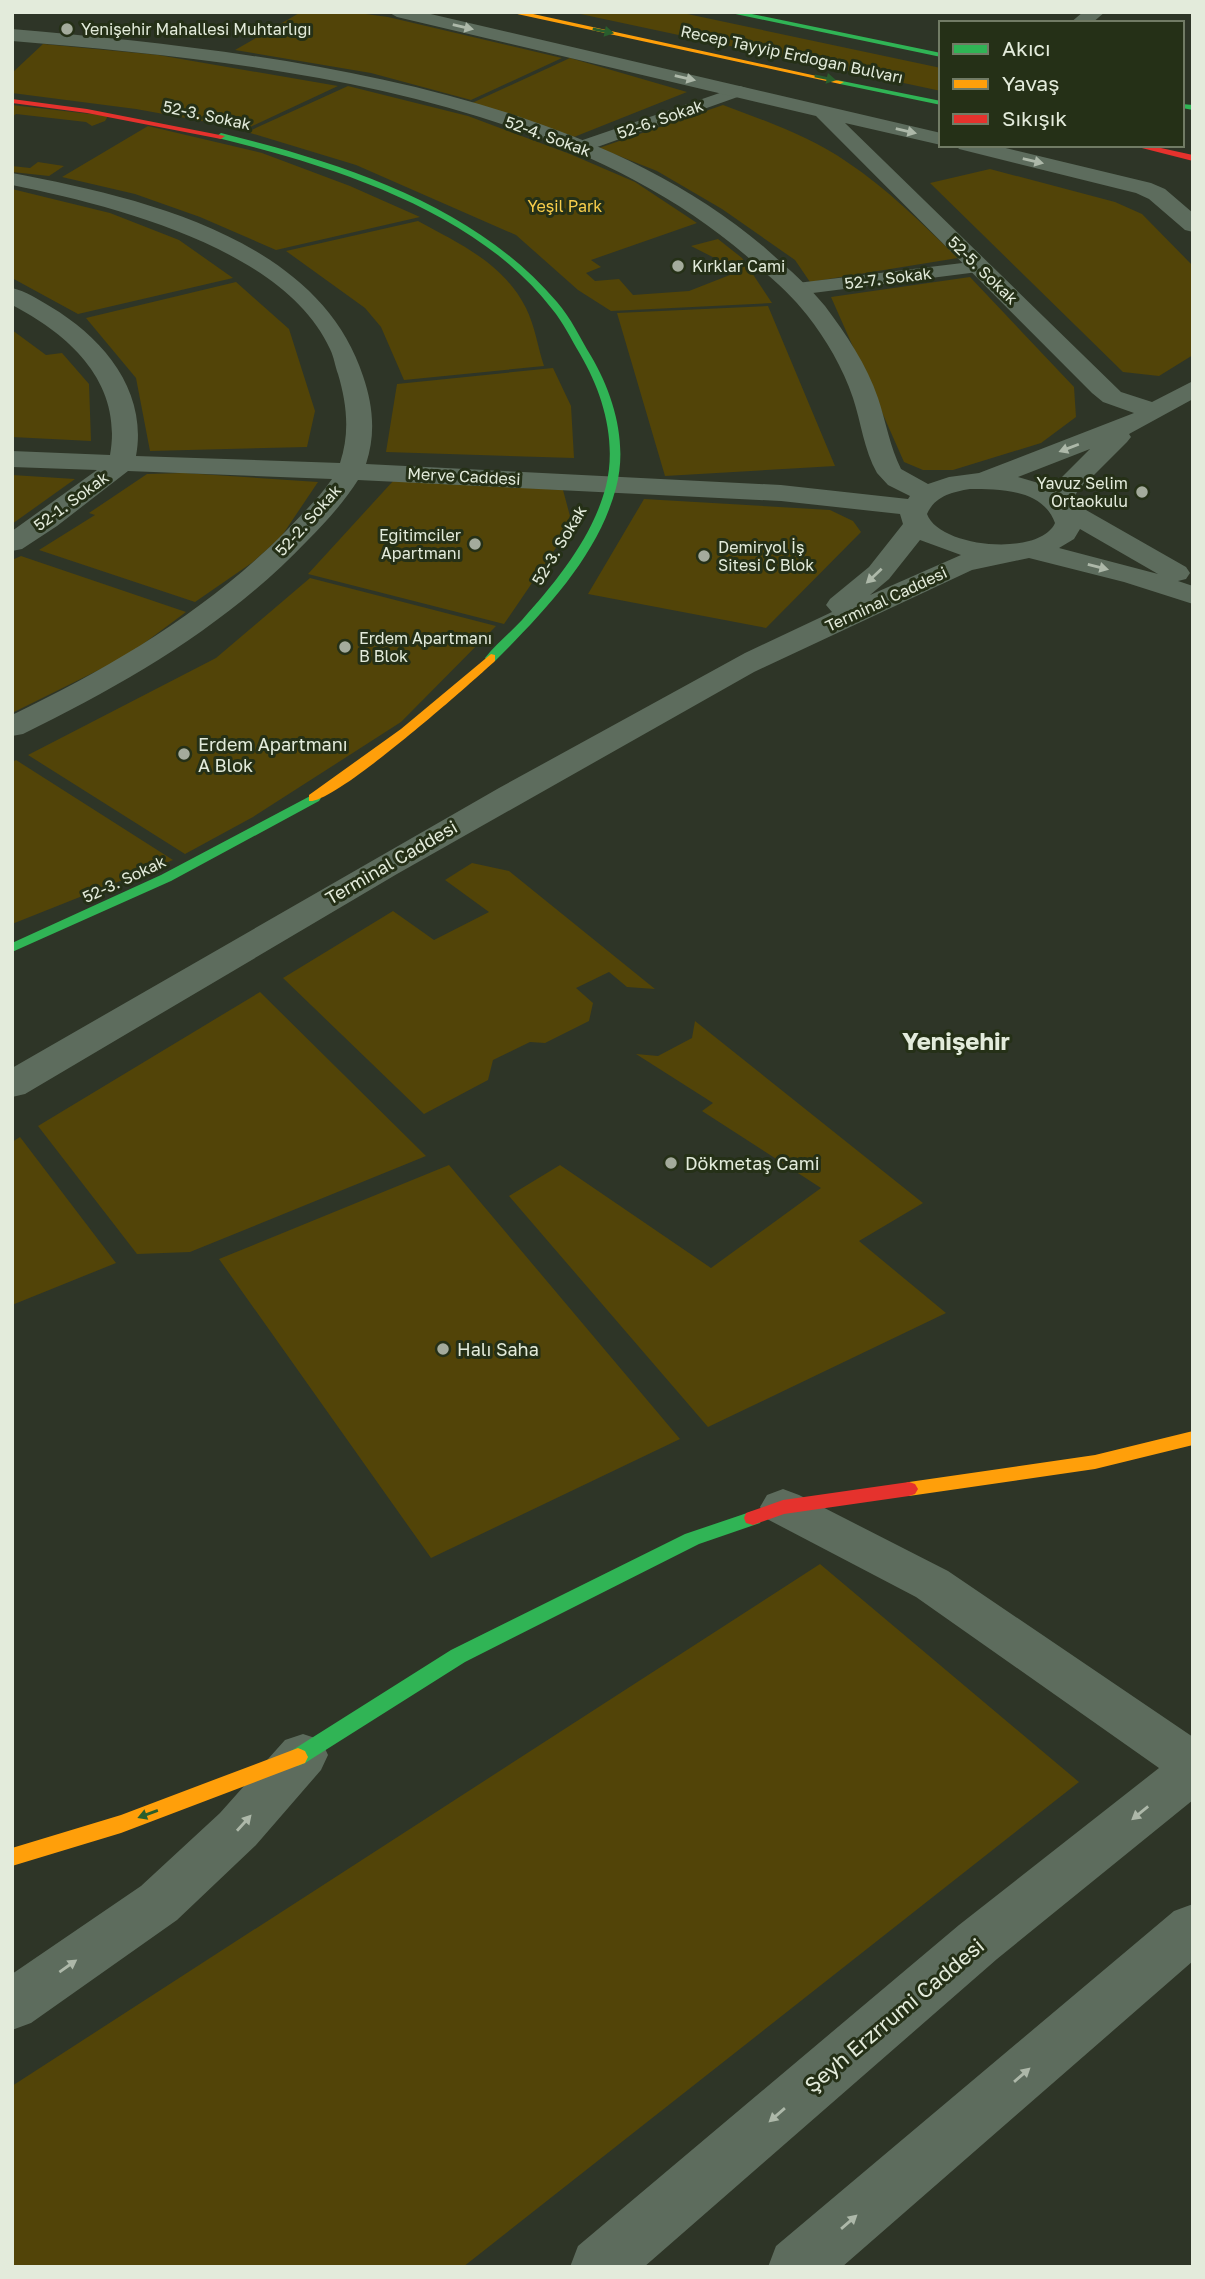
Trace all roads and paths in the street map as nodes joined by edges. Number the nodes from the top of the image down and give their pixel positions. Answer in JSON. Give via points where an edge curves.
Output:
{"nodes":[{"id":1,"x":397,"y":12,"type":"edge"},
{"id":2,"x":512,"y":12,"type":"edge"},
{"id":3,"x":730,"y":12,"type":"edge"},
{"id":4,"x":18,"y":25,"type":"edge"},
{"id":5,"x":939,"y":55,"type":"edge"},
{"id":6,"x":740,"y":91,"type":"junction"},
{"id":7,"x":12,"y":102,"type":"edge"},
{"id":8,"x":939,"y":103,"type":"edge"},
{"id":9,"x":823,"y":112,"type":"junction"},
{"id":10,"x":939,"y":139,"type":"edge"},
{"id":11,"x":580,"y":147,"type":"junction"},
{"id":12,"x":974,"y":147,"type":"edge"},
{"id":13,"x":1143,"y":147,"type":"edge"},
{"id":14,"x":1193,"y":158,"type":"edge"},
{"id":15,"x":12,"y":179,"type":"edge"},
{"id":16,"x":1193,"y":225,"type":"edge"},
{"id":17,"x":979,"y":267,"type":"junction"},
{"id":18,"x":797,"y":289,"type":"junction"},
{"id":19,"x":12,"y":295,"type":"edge"},
{"id":20,"x":1193,"y":388,"type":"edge"},
{"id":21,"x":1143,"y":418,"type":"junction"},
{"id":22,"x":12,"y":459,"type":"edge"},
{"id":23,"x":120,"y":464,"type":"junction"},
{"id":24,"x":351,"y":470,"type":"junction"},
{"id":25,"x":983,"y":481,"type":"junction"},
{"id":26,"x":612,"y":484,"type":"junction"},
{"id":27,"x":1061,"y":505,"type":"junction"},
{"id":28,"x":921,"y":508,"type":"junction"},
{"id":29,"x":12,"y":543,"type":"edge"},
{"id":30,"x":1032,"y":550,"type":"junction"},
{"id":31,"x":999,"y":553,"type":"junction"},
{"id":32,"x":1193,"y":583,"type":"edge"},
{"id":33,"x":1193,"y":595,"type":"edge"},
{"id":34,"x":775,"y":649,"type":"junction"},
{"id":35,"x":12,"y":727,"type":"edge"},
{"id":36,"x":12,"y":948,"type":"edge"},
{"id":37,"x":12,"y":1085,"type":"edge"},
{"id":38,"x":1193,"y":1438,"type":"edge"},
{"id":39,"x":783,"y":1507,"type":"junction"},
{"id":40,"x":303,"y":1755,"type":"junction"},
{"id":41,"x":1193,"y":1763,"type":"edge"},
{"id":42,"x":1193,"y":1770,"type":"edge"},
{"id":43,"x":12,"y":1857,"type":"edge"},
{"id":44,"x":1193,"y":1928,"type":"edge"},
{"id":45,"x":12,"y":2005,"type":"edge"},
{"id":46,"x":600,"y":2267,"type":"edge"},
{"id":47,"x":797,"y":2267,"type":"edge"}],
"edges":[{"from":1,"to":6,"type":"street","one_way":true},
{"from":2,"to":8,"type":"street","name":"Recep Tayyip Erdoğan Bulvarı","one_way":true},
{"from":3,"to":5,"type":"street","name":"Recep Tayyip Erdoğan Bulvarı"},
{"from":4,"to":11,"type":"street","name":"52-4. Sokak","via":[[311,72],[457,106]]},
{"from":6,"to":9,"type":"street"},
{"from":6,"to":11,"type":"lane","name":"52-6. Sokak"},
{"from":7,"to":26,"type":"street","name":"52-3. Sokak","via":[[151,120],[258,144],[386,188],[459,226],[538,288],[587,351],[610,414]]},
{"from":9,"to":10,"type":"street","one_way":true},
{"from":9,"to":17,"type":"street","name":"52-5. Sokak"},
{"from":11,"to":18,"type":"street","name":"52-4. Sokak","via":[[638,172],[709,214]]},
{"from":12,"to":16,"type":"street","one_way":true,"via":[[1143,188],[1157,194]]},
{"from":13,"to":14,"type":"street"},
{"from":15,"to":24,"type":"street","name":"52-2. Sokak","via":[[89,195],[170,220],[240,252],[294,290],[334,334],[356,385],[358,441]]},
{"from":17,"to":18,"type":"lane","name":"52-7. Sokak"},
{"from":17,"to":21,"type":"street","name":"52-5. Sokak","via":[[1101,388]]},
{"from":18,"to":28,"type":"street","name":"52-4. Sokak","via":[[845,354],[862,389],[888,471],[903,482]]},
{"from":19,"to":23,"type":"street","name":"52-1. Sokak","via":[[66,327],[105,366],[124,412]]},
{"from":20,"to":21,"type":"street","name":"Terminal Caddesi"},
{"from":21,"to":25,"type":"street","name":"Terminal Caddesi","one_way":true},
{"from":21,"to":27,"type":"street","name":"Terminal Caddesi","via":[[1065,488]]},
{"from":22,"to":23,"type":"street","name":"Merve Caddesi"},
{"from":23,"to":24,"type":"street","name":"Merve Caddesi"},
{"from":23,"to":29,"type":"street","name":"52-1. Sokak"},
{"from":24,"to":26,"type":"street","name":"Merve Caddesi"},
{"from":24,"to":35,"type":"street","name":"52-2. Sokak","via":[[296,538],[215,608],[106,679]]},
{"from":25,"to":27,"type":"street","name":"Terminal Caddesi","via":[[1026,487]]},
{"from":25,"to":28,"type":"street","name":"Terminal Caddesi","via":[[962,482]]},
{"from":26,"to":28,"type":"street","name":"Merve Caddesi","via":[[860,499]]},
{"from":26,"to":36,"type":"street","name":"52-3. Sokak","via":[[596,521],[546,599],[468,682],[417,724],[327,788],[221,852]]},
{"from":27,"to":30,"type":"street","name":"Terminal Caddesi","via":[[1068,517],[1065,533]]},
{"from":27,"to":32,"type":"street"},
{"from":28,"to":31,"type":"street","name":"Terminal Caddesi","via":[[932,537],[955,547]]},
{"from":28,"to":34,"type":"street","name":"Terminal Caddesi","one_way":true,"via":[[879,573]]},
{"from":30,"to":31,"type":"street","name":"Terminal Caddesi"},
{"from":30,"to":33,"type":"street","one_way":true},
{"from":31,"to":34,"type":"street","name":"Terminal Caddesi","via":[[946,571]]},
{"from":34,"to":37,"type":"street","name":"Terminal Caddesi","via":[[334,894]]},
{"from":38,"to":39,"type":"street","via":[[1095,1462]]},
{"from":39,"to":40,"type":"street","via":[[692,1539],[458,1656]]},
{"from":39,"to":41,"type":"street","via":[[932,1584]]},
{"from":40,"to":43,"type":"street","one_way":true,"via":[[92,1834]]},
{"from":45,"to":40,"type":"street","one_way":true,"via":[[159,1903],[239,1829]]},
{"from":42,"to":46,"type":"street","name":"Şeyh Erzrrumi Caddesi","one_way":true,"via":[[978,1942]]},
{"from":47,"to":44,"type":"street","one_way":true}]}
